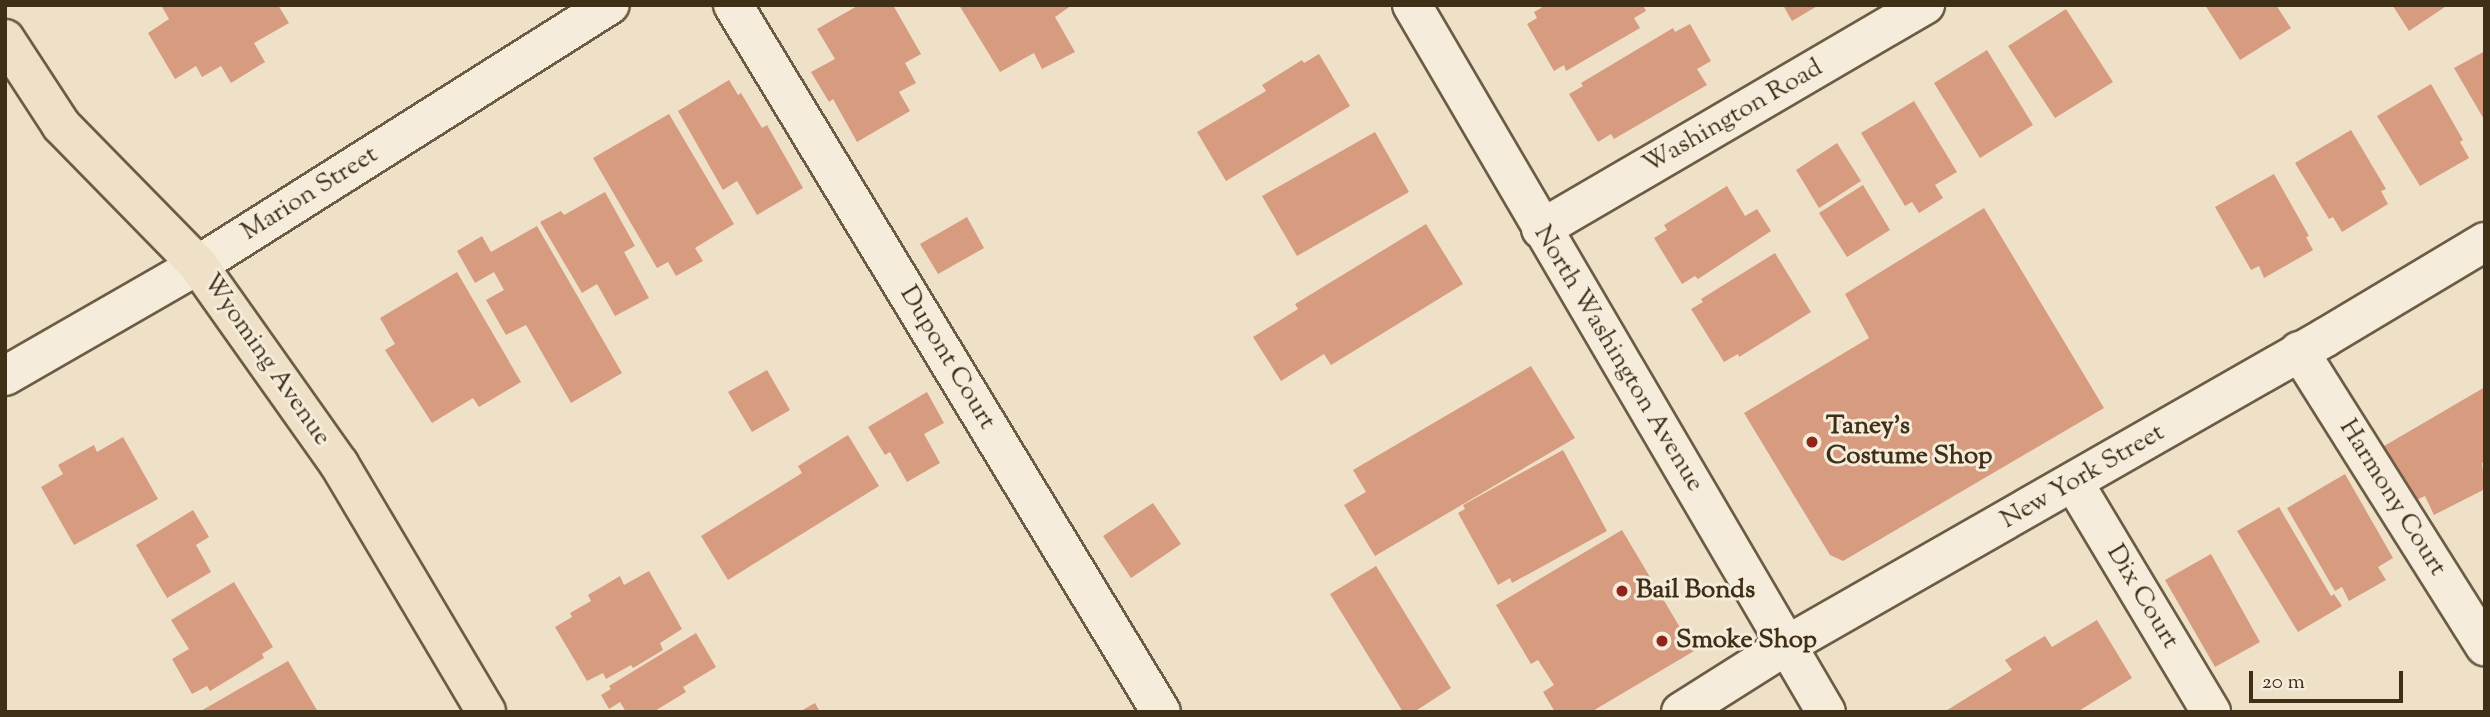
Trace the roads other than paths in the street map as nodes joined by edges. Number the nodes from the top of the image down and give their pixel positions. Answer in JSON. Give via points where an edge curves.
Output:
{"nodes":[{"id":1,"x":610,"y":5,"type":"edge"},
{"id":2,"x":733,"y":5,"type":"edge"},
{"id":3,"x":1412,"y":5,"type":"edge"},
{"id":4,"x":1925,"y":5,"type":"edge"},
{"id":5,"x":5,"y":40,"type":"edge"},
{"id":6,"x":1541,"y":229,"type":"junction"},
{"id":7,"x":2485,"y":242,"type":"edge"},
{"id":8,"x":198,"y":265,"type":"junction"},
{"id":9,"x":2299,"y":351,"type":"junction"},
{"id":10,"x":5,"y":376,"type":"edge"},
{"id":11,"x":2074,"y":483,"type":"junction"},
{"id":12,"x":1787,"y":645,"type":"junction"},
{"id":13,"x":2485,"y":646,"type":"edge"},
{"id":14,"x":486,"y":712,"type":"edge"},
{"id":15,"x":1161,"y":712,"type":"edge"},
{"id":16,"x":1681,"y":712,"type":"edge"},
{"id":17,"x":1826,"y":712,"type":"edge"},
{"id":18,"x":2211,"y":712,"type":"edge"}],
"edges":[{"from":1,"to":8,"type":"street","name":"Marion Street"},
{"from":2,"to":15,"type":"street","name":"Dupont Court"},
{"from":3,"to":6,"type":"street","name":"North Washington Avenue"},
{"from":4,"to":6,"type":"street","name":"Washington Road"},
{"from":5,"to":8,"type":"main road","name":"Wyoming Avenue","via":[[61,125]]},
{"from":6,"to":12,"type":"street","name":"North Washington Avenue"},
{"from":7,"to":9,"type":"street","name":"New York Street"},
{"from":8,"to":10,"type":"street","name":"Marion Street"},
{"from":8,"to":14,"type":"main road","name":"Wyoming Avenue","via":[[339,464]]},
{"from":9,"to":11,"type":"street","name":"New York Street"},
{"from":9,"to":13,"type":"street","name":"Harmony Court"},
{"from":11,"to":12,"type":"street","name":"New York Street"},
{"from":11,"to":18,"type":"street","name":"Dix Court"},
{"from":12,"to":16,"type":"street","name":"New York Street"},
{"from":12,"to":17,"type":"street","name":"North Washington Avenue"}]}
